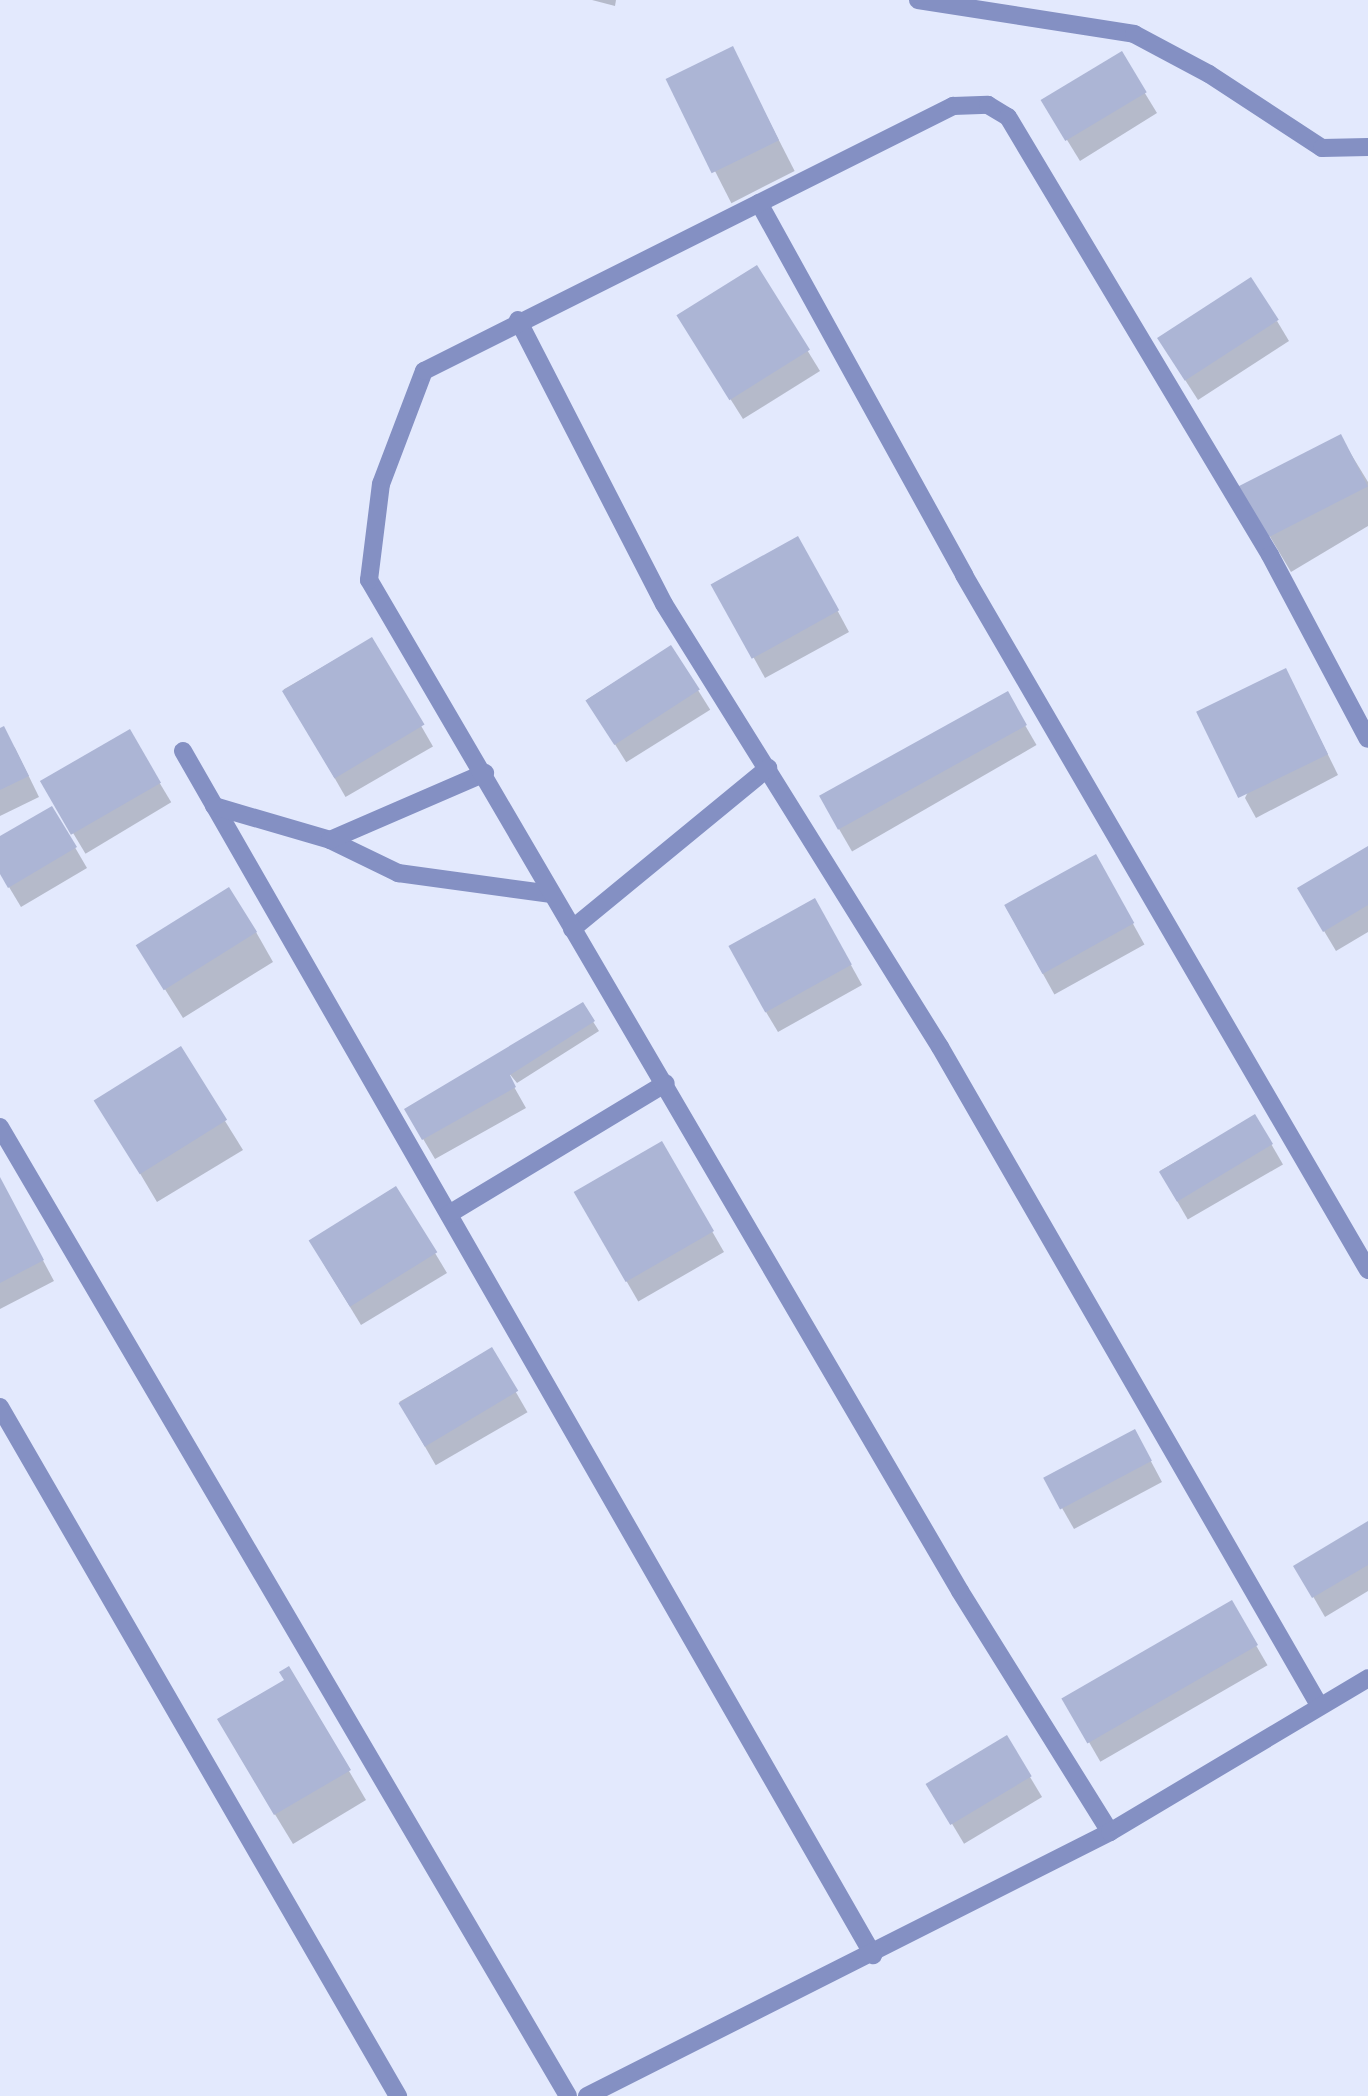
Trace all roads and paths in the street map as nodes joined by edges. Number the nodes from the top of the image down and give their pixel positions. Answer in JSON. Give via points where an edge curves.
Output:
{"nodes":[{"id":1,"x":918,"y":0,"type":"edge"},
{"id":2,"x":1368,"y":147,"type":"edge"},
{"id":3,"x":759,"y":203,"type":"junction"},
{"id":4,"x":518,"y":320,"type":"junction"},
{"id":5,"x":1368,"y":739,"type":"edge"},
{"id":6,"x":183,"y":751,"type":"dead end"},
{"id":7,"x":768,"y":768,"type":"junction"},
{"id":8,"x":485,"y":773,"type":"junction"},
{"id":9,"x":214,"y":806,"type":"junction"},
{"id":10,"x":330,"y":840,"type":"junction"},
{"id":11,"x":552,"y":894,"type":"junction"},
{"id":12,"x":572,"y":929,"type":"junction"},
{"id":13,"x":666,"y":1083,"type":"junction"},
{"id":14,"x":0,"y":1128,"type":"edge"},
{"id":15,"x":449,"y":1214,"type":"junction"},
{"id":16,"x":1368,"y":1270,"type":"edge"},
{"id":17,"x":0,"y":1407,"type":"edge"},
{"id":18,"x":1368,"y":1678,"type":"edge"},
{"id":19,"x":1319,"y":1705,"type":"junction"},
{"id":20,"x":1110,"y":1832,"type":"junction"},
{"id":21,"x":873,"y":1955,"type":"junction"},
{"id":22,"x":398,"y":2096,"type":"edge"},
{"id":23,"x":568,"y":2096,"type":"edge"},
{"id":24,"x":587,"y":2096,"type":"edge"}],
"edges":[{"from":1,"to":2,"type":"street","via":[[1134,34],[1209,74],[1322,148]]},
{"from":3,"to":4,"type":"street"},
{"from":3,"to":5,"type":"street","via":[[953,106],[988,105],[1008,117],[1270,555]]},
{"from":3,"to":16,"type":"street","via":[[971,587]]},
{"from":4,"to":7,"type":"street","via":[[664,604]]},
{"from":4,"to":8,"type":"street","via":[[424,370],[381,484],[369,580]]},
{"from":6,"to":9,"type":"street"},
{"from":7,"to":12,"type":"street"},
{"from":7,"to":19,"type":"street","via":[[940,1047]]},
{"from":8,"to":10,"type":"street"},
{"from":8,"to":11,"type":"street"},
{"from":9,"to":10,"type":"street"},
{"from":9,"to":15,"type":"street"},
{"from":10,"to":11,"type":"street","via":[[398,873]]},
{"from":11,"to":12,"type":"street"},
{"from":12,"to":13,"type":"street"},
{"from":13,"to":15,"type":"street"},
{"from":13,"to":20,"type":"street","via":[[960,1591]]},
{"from":14,"to":23,"type":"street"},
{"from":15,"to":21,"type":"street"},
{"from":17,"to":22,"type":"street"},
{"from":18,"to":19,"type":"street"},
{"from":19,"to":20,"type":"street"},
{"from":20,"to":21,"type":"street"},
{"from":21,"to":24,"type":"street"}]}
